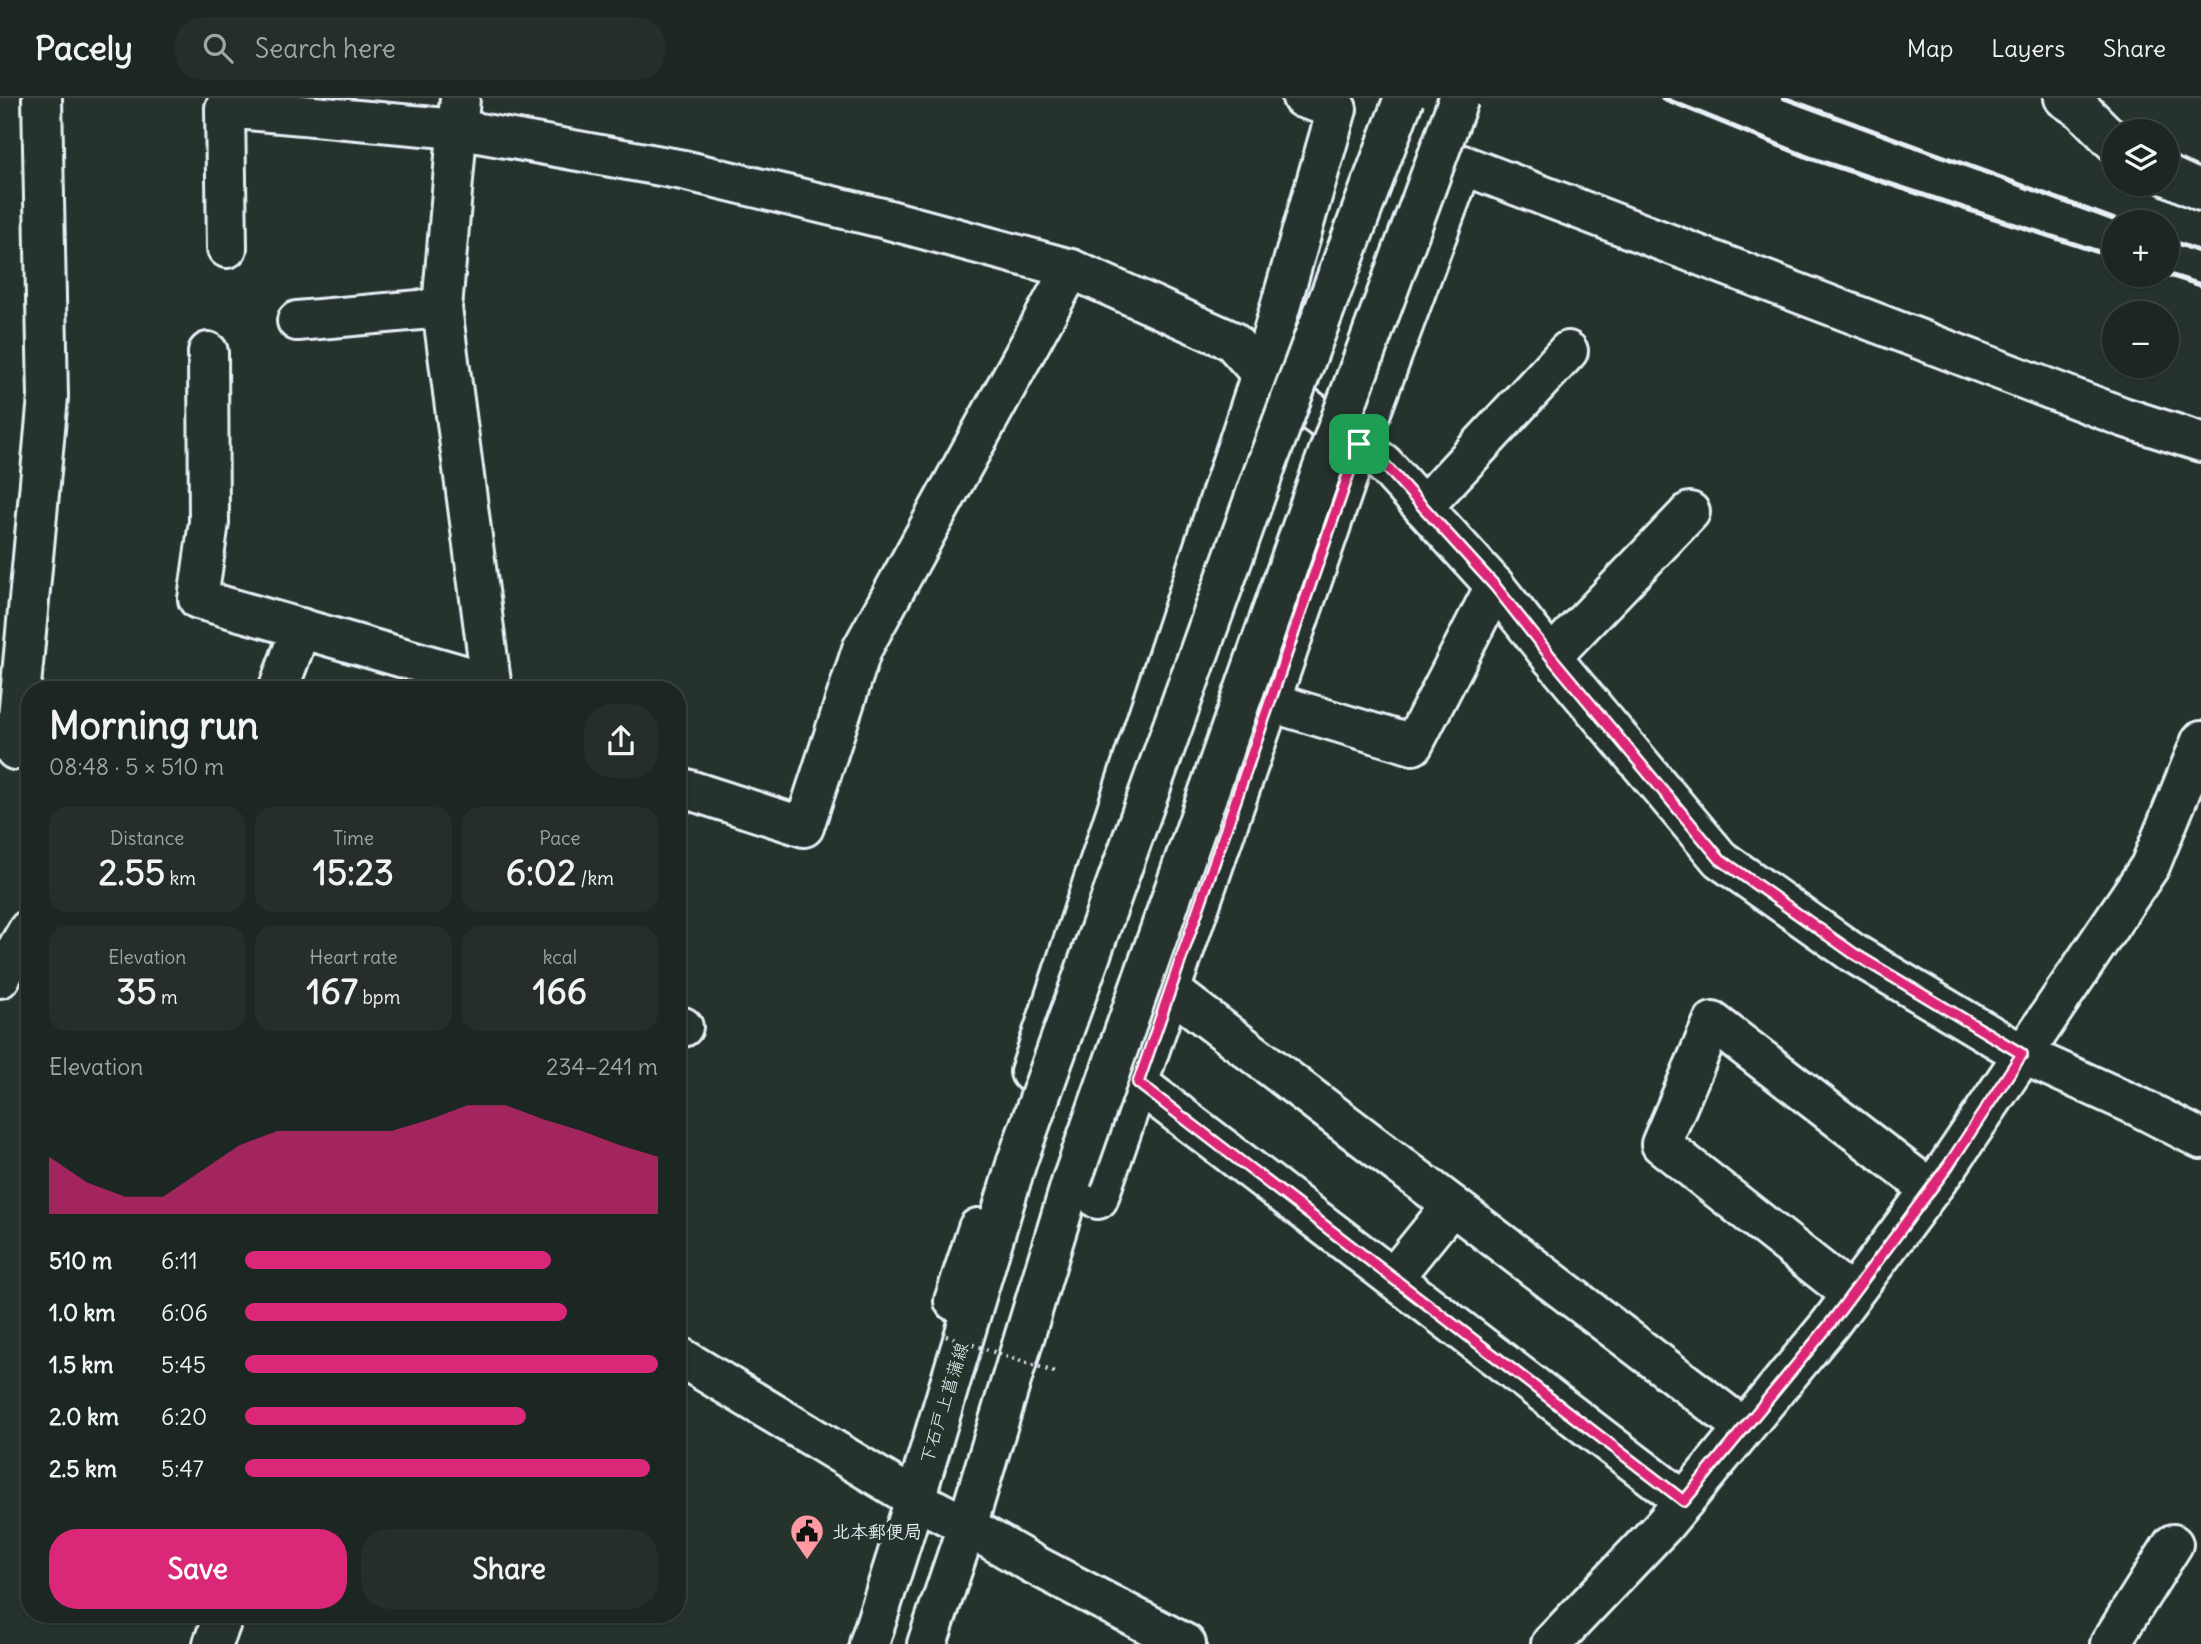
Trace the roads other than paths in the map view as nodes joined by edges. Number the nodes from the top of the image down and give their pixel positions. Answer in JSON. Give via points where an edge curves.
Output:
{"nodes":[{"id":1,"x":43,"y":98,"type":"edge"},
{"id":2,"x":1302,"y":98,"type":"edge"},
{"id":3,"x":1404,"y":98,"type":"edge"},
{"id":4,"x":1459,"y":98,"type":"edge"},
{"id":5,"x":2078,"y":102,"type":"edge"},
{"id":6,"x":459,"y":113,"type":"edge"},
{"id":7,"x":2102,"y":129,"type":"edge"},
{"id":8,"x":2179,"y":181,"type":"edge"},
{"id":9,"x":2201,"y":191,"type":"edge"},
{"id":10,"x":227,"y":248,"type":"dead end"},
{"id":11,"x":1071,"y":269,"type":"junction"},
{"id":12,"x":442,"y":308,"type":"junction"},
{"id":13,"x":297,"y":321,"type":"dead end"},
{"id":14,"x":1568,"y":351,"type":"dead end"},
{"id":15,"x":208,"y":352,"type":"dead end"},
{"id":16,"x":1261,"y":374,"type":"junction"},
{"id":17,"x":2201,"y":442,"type":"edge"},
{"id":18,"x":1359,"y":444,"type":"junction"},
{"id":19,"x":1423,"y":507,"type":"junction"},
{"id":20,"x":1690,"y":512,"type":"dead end"},
{"id":21,"x":1495,"y":586,"type":"junction"},
{"id":22,"x":300,"y":628,"type":"junction"},
{"id":23,"x":1551,"y":657,"type":"junction"},
{"id":24,"x":21,"y":681,"type":"edge"},
{"id":25,"x":281,"y":681,"type":"edge"},
{"id":26,"x":475,"y":681,"type":"edge"},
{"id":27,"x":490,"y":681,"type":"edge"},
{"id":28,"x":21,"y":686,"type":"edge"},
{"id":29,"x":1270,"y":702,"type":"junction"},
{"id":30,"x":2201,"y":741,"type":"edge"},
{"id":31,"x":15,"y":750,"type":"dead end"},
{"id":32,"x":686,"y":789,"type":"edge"},
{"id":33,"x":19,"y":925,"type":"edge"},
{"id":34,"x":0,"y":978,"type":"edge"},
{"id":35,"x":1170,"y":990,"type":"junction"},
{"id":36,"x":2022,"y":1054,"type":"junction"},
{"id":37,"x":1138,"y":1083,"type":"junction"},
{"id":38,"x":2201,"y":1139,"type":"edge"},
{"id":39,"x":1930,"y":1189,"type":"junction"},
{"id":40,"x":1085,"y":1190,"type":"junction"},
{"id":41,"x":1452,"y":1205,"type":"junction"},
{"id":42,"x":1393,"y":1279,"type":"junction"},
{"id":43,"x":1852,"y":1294,"type":"junction"},
{"id":44,"x":950,"y":1319,"type":"road end"},
{"id":45,"x":686,"y":1359,"type":"edge"},
{"id":46,"x":1744,"y":1428,"type":"junction"},
{"id":47,"x":915,"y":1499,"type":"junction"},
{"id":48,"x":1684,"y":1501,"type":"junction"},
{"id":49,"x":967,"y":1526,"type":"junction"},
{"id":50,"x":2174,"y":1544,"type":"dead end"},
{"id":51,"x":220,"y":1623,"type":"edge"},
{"id":52,"x":213,"y":1644,"type":"edge"},
{"id":53,"x":869,"y":1644,"type":"edge"},
{"id":54,"x":927,"y":1644,"type":"edge"},
{"id":55,"x":1186,"y":1644,"type":"edge"},
{"id":56,"x":1551,"y":1644,"type":"edge"},
{"id":57,"x":2110,"y":1644,"type":"edge"}],
"edges":[{"from":1,"to":24,"type":"street","via":[[48,397]]},
{"from":2,"to":16,"type":"street","via":[[1337,108]]},
{"from":3,"to":47,"type":"street","name":"下石戸上菖蒲線","bridge":true,"via":[[1267,463],[1017,1161]]},
{"from":4,"to":40,"type":"street","bridge":true,"via":[[1317,483]]},
{"from":5,"to":7,"type":"street"},
{"from":6,"to":10,"type":"street","via":[[225,108]]},
{"from":6,"to":11,"type":"street"},
{"from":6,"to":12,"type":"street"},
{"from":8,"to":9,"type":"street"},
{"from":11,"to":16,"type":"street","via":[[1232,341]]},
{"from":11,"to":32,"type":"street","via":[[862,649],[804,827]]},
{"from":12,"to":13,"type":"street"},
{"from":12,"to":27,"type":"street"},
{"from":14,"to":19,"type":"street"},
{"from":15,"to":22,"type":"street","via":[[209,522],[198,599]]},
{"from":16,"to":18,"type":"street"},
{"from":16,"to":44,"type":"street"},
{"from":17,"to":18,"type":"street","via":[[2123,417],[1463,166]]},
{"from":18,"to":19,"type":"street"},
{"from":18,"to":29,"type":"street"},
{"from":19,"to":21,"type":"street"},
{"from":20,"to":23,"type":"street"},
{"from":21,"to":23,"type":"street"},
{"from":21,"to":29,"type":"street","via":[[1413,745]]},
{"from":22,"to":25,"type":"street"},
{"from":22,"to":26,"type":"street"},
{"from":23,"to":36,"type":"street","via":[[1720,859],[1853,953]]},
{"from":28,"to":31,"type":"street"},
{"from":29,"to":35,"type":"street"},
{"from":30,"to":36,"type":"street","via":[[2150,866]]},
{"from":33,"to":34,"type":"street"},
{"from":35,"to":37,"type":"street"},
{"from":35,"to":41,"type":"street"},
{"from":36,"to":38,"type":"street"},
{"from":36,"to":39,"type":"street"},
{"from":37,"to":40,"type":"street"},
{"from":37,"to":42,"type":"street"},
{"from":39,"to":43,"type":"street"},
{"from":39,"to":43,"type":"street","via":[[1713,1022],[1661,1144]]},
{"from":40,"to":49,"type":"street"},
{"from":41,"to":42,"type":"street"},
{"from":41,"to":46,"type":"street"},
{"from":42,"to":48,"type":"street"},
{"from":43,"to":46,"type":"street"},
{"from":45,"to":47,"type":"street"},
{"from":46,"to":48,"type":"street"},
{"from":47,"to":49,"type":"street"},
{"from":47,"to":53,"type":"street","name":"下石戸上菖蒲線"},
{"from":48,"to":56,"type":"street"},
{"from":49,"to":54,"type":"street"},
{"from":49,"to":55,"type":"street"},
{"from":50,"to":57,"type":"street"},
{"from":51,"to":52,"type":"street"}]}
